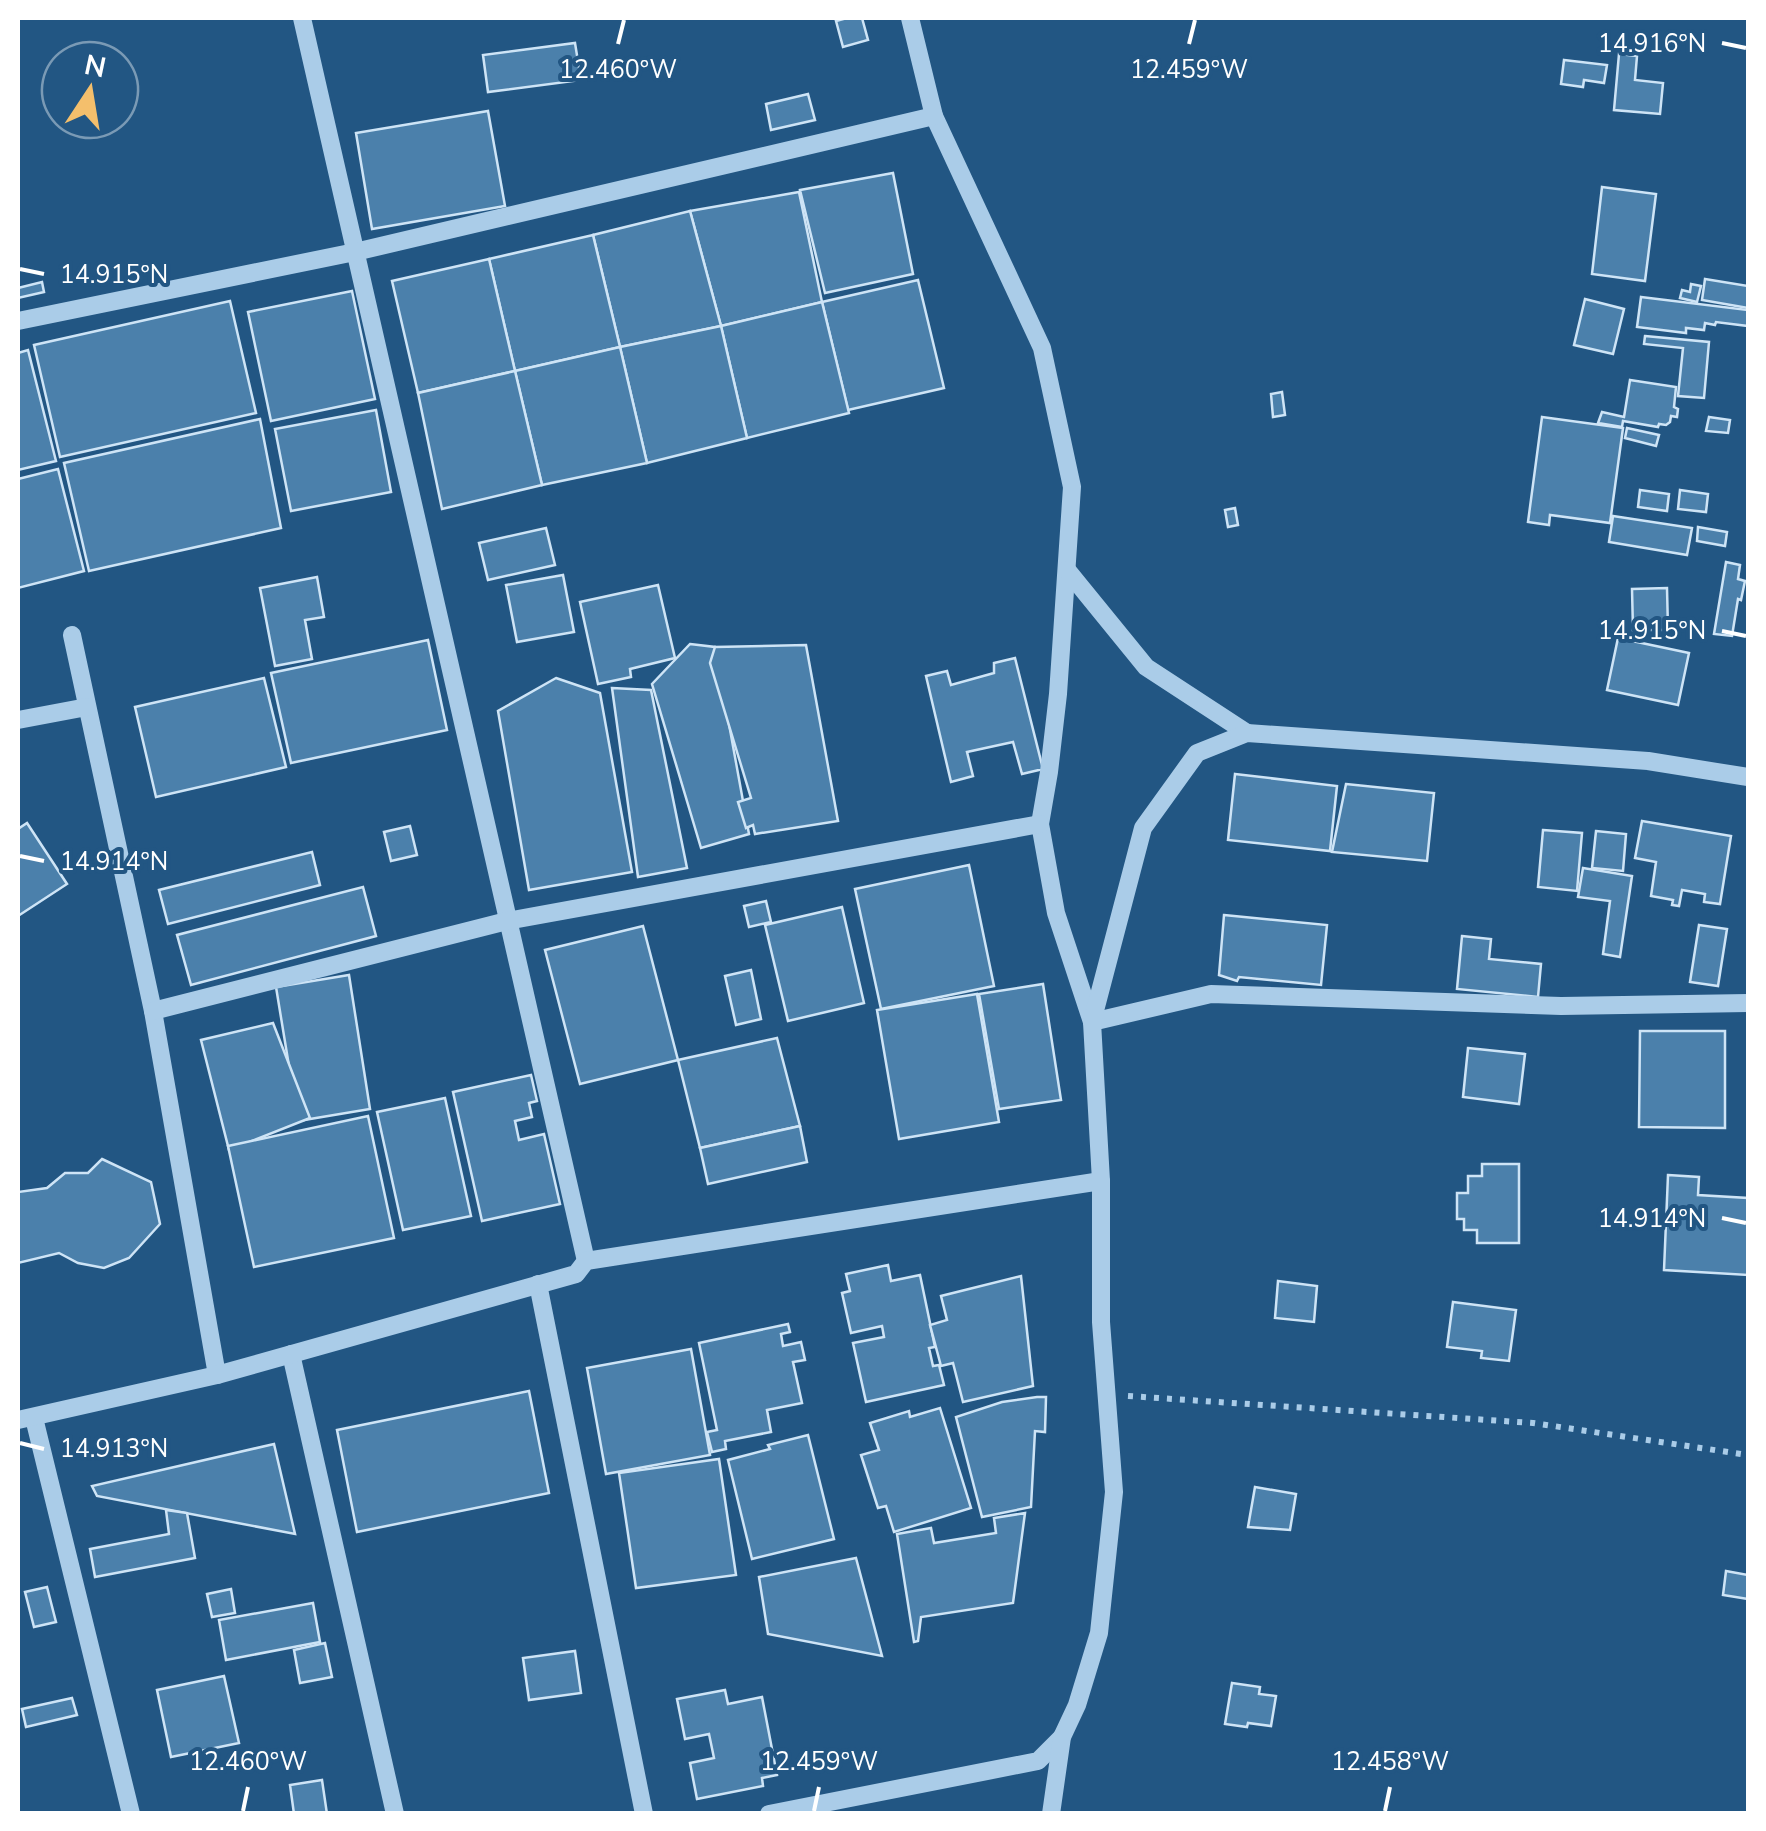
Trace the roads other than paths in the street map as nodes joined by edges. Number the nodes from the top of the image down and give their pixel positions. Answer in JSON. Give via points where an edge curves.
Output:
{"nodes":[{"id":1,"x":302,"y":18,"type":"edge"},
{"id":2,"x":910,"y":18,"type":"edge"},
{"id":3,"x":934,"y":116,"type":"junction"},
{"id":4,"x":355,"y":252,"type":"junction"},
{"id":5,"x":18,"y":321,"type":"edge"},
{"id":6,"x":1067,"y":570,"type":"junction"},
{"id":7,"x":72,"y":634,"type":"dead end"},
{"id":8,"x":87,"y":706,"type":"junction"},
{"id":9,"x":18,"y":720,"type":"edge"},
{"id":10,"x":1247,"y":733,"type":"junction"},
{"id":11,"x":1748,"y":777,"type":"edge"},
{"id":12,"x":1040,"y":824,"type":"junction"},
{"id":13,"x":508,"y":921,"type":"junction"},
{"id":14,"x":1748,"y":1004,"type":"edge"},
{"id":15,"x":152,"y":1010,"type":"junction"},
{"id":16,"x":1092,"y":1022,"type":"junction"},
{"id":17,"x":1101,"y":1181,"type":"junction"},
{"id":18,"x":586,"y":1261,"type":"junction"},
{"id":19,"x":538,"y":1284,"type":"junction"},
{"id":20,"x":292,"y":1354,"type":"junction"},
{"id":21,"x":217,"y":1375,"type":"junction"},
{"id":22,"x":26,"y":1419,"type":"edge"},
{"id":23,"x":1062,"y":1736,"type":"junction"},
{"id":24,"x":132,"y":1814,"type":"edge"},
{"id":25,"x":395,"y":1814,"type":"edge"},
{"id":26,"x":644,"y":1814,"type":"edge"},
{"id":27,"x":770,"y":1814,"type":"edge"},
{"id":28,"x":1050,"y":1814,"type":"edge"}],
"edges":[{"from":1,"to":4,"type":"street"},
{"from":2,"to":3,"type":"street"},
{"from":3,"to":4,"type":"street"},
{"from":3,"to":6,"type":"street","via":[[1042,348],[1072,487]]},
{"from":4,"to":5,"type":"street"},
{"from":4,"to":13,"type":"street"},
{"from":6,"to":10,"type":"street","via":[[1146,667]]},
{"from":6,"to":12,"type":"street"},
{"from":7,"to":8,"type":"street"},
{"from":8,"to":9,"type":"street"},
{"from":8,"to":15,"type":"street"},
{"from":10,"to":11,"type":"street","via":[[1648,760]]},
{"from":10,"to":16,"type":"street","via":[[1197,753],[1144,828]]},
{"from":12,"to":13,"type":"street"},
{"from":12,"to":16,"type":"street","via":[[1056,913]]},
{"from":13,"to":15,"type":"street"},
{"from":13,"to":18,"type":"street"},
{"from":14,"to":16,"type":"street","via":[[1561,1006],[1211,994]]},
{"from":15,"to":21,"type":"street"},
{"from":16,"to":17,"type":"street"},
{"from":17,"to":18,"type":"street"},
{"from":17,"to":23,"type":"street","via":[[1101,1322],[1114,1492],[1098,1633]]},
{"from":18,"to":19,"type":"street","via":[[576,1274]]},
{"from":19,"to":20,"type":"street"},
{"from":19,"to":26,"type":"street"},
{"from":20,"to":21,"type":"street"},
{"from":20,"to":25,"type":"street"},
{"from":21,"to":22,"type":"street"},
{"from":22,"to":24,"type":"street"},
{"from":23,"to":27,"type":"street","via":[[1038,1761]]},
{"from":23,"to":28,"type":"street"}]}
